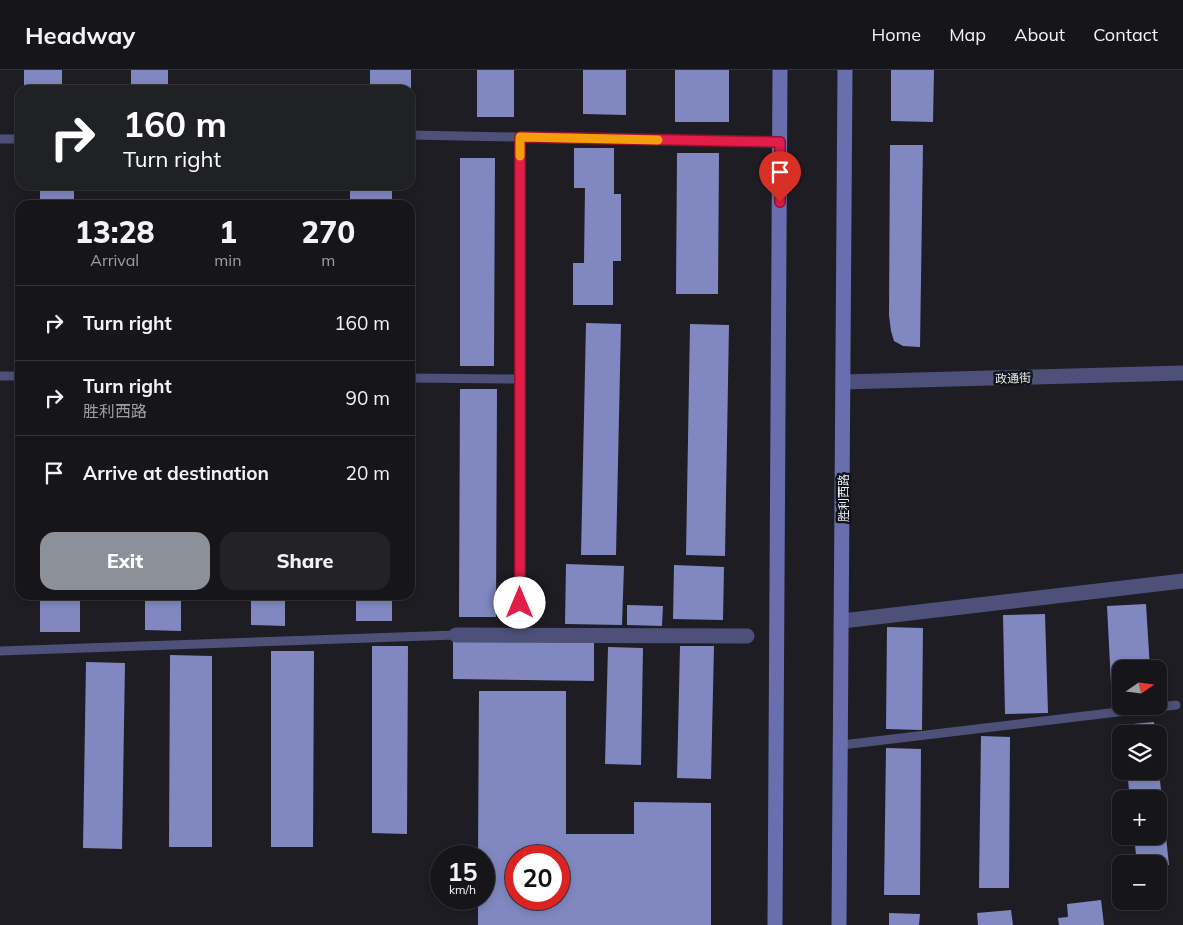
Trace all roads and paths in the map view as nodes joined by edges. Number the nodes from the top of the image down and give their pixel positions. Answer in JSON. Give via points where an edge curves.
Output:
{"nodes":[{"id":1,"x":780,"y":70,"type":"edge"},
{"id":2,"x":845,"y":70,"type":"edge"},
{"id":3,"x":415,"y":135,"type":"edge"},
{"id":4,"x":520,"y":137,"type":"junction"},
{"id":5,"x":0,"y":139,"type":"edge"},
{"id":6,"x":15,"y":140,"type":"edge"},
{"id":7,"x":780,"y":142,"type":"junction"},
{"id":8,"x":1183,"y":373,"type":"edge"},
{"id":9,"x":0,"y":376,"type":"edge"},
{"id":10,"x":15,"y":376,"type":"edge"},
{"id":11,"x":415,"y":378,"type":"edge"},
{"id":12,"x":520,"y":379,"type":"junction"},
{"id":13,"x":843,"y":382,"type":"junction"},
{"id":14,"x":1183,"y":581,"type":"edge"},
{"id":15,"x":520,"y":603,"type":"dead end"},
{"id":16,"x":842,"y":621,"type":"junction"},
{"id":17,"x":456,"y":635,"type":"joint"},
{"id":18,"x":747,"y":636,"type":"dead end"},
{"id":19,"x":0,"y":652,"type":"edge"},
{"id":20,"x":1176,"y":705,"type":"dead end"},
{"id":21,"x":842,"y":745,"type":"junction"},
{"id":22,"x":776,"y":925,"type":"edge"},
{"id":23,"x":839,"y":925,"type":"edge"}],
"edges":[{"from":1,"to":7,"type":"main road"},
{"from":2,"to":13,"type":"main road","name":"胜利西路"},
{"from":3,"to":4,"type":"lane"},
{"from":4,"to":7,"type":"lane"},
{"from":4,"to":12,"type":"lane"},
{"from":5,"to":6,"type":"lane"},
{"from":7,"to":22,"type":"main road"},
{"from":8,"to":13,"type":"street","name":"政通街"},
{"from":9,"to":10,"type":"lane"},
{"from":11,"to":12,"type":"lane"},
{"from":12,"to":15,"type":"lane"},
{"from":13,"to":16,"type":"main road","name":"胜利西路"},
{"from":14,"to":16,"type":"street"},
{"from":16,"to":21,"type":"main road","name":"胜利西路"},
{"from":17,"to":18,"type":"street"},
{"from":17,"to":19,"type":"lane"},
{"from":20,"to":21,"type":"lane"},
{"from":21,"to":23,"type":"main road","name":"胜利西路"}]}
